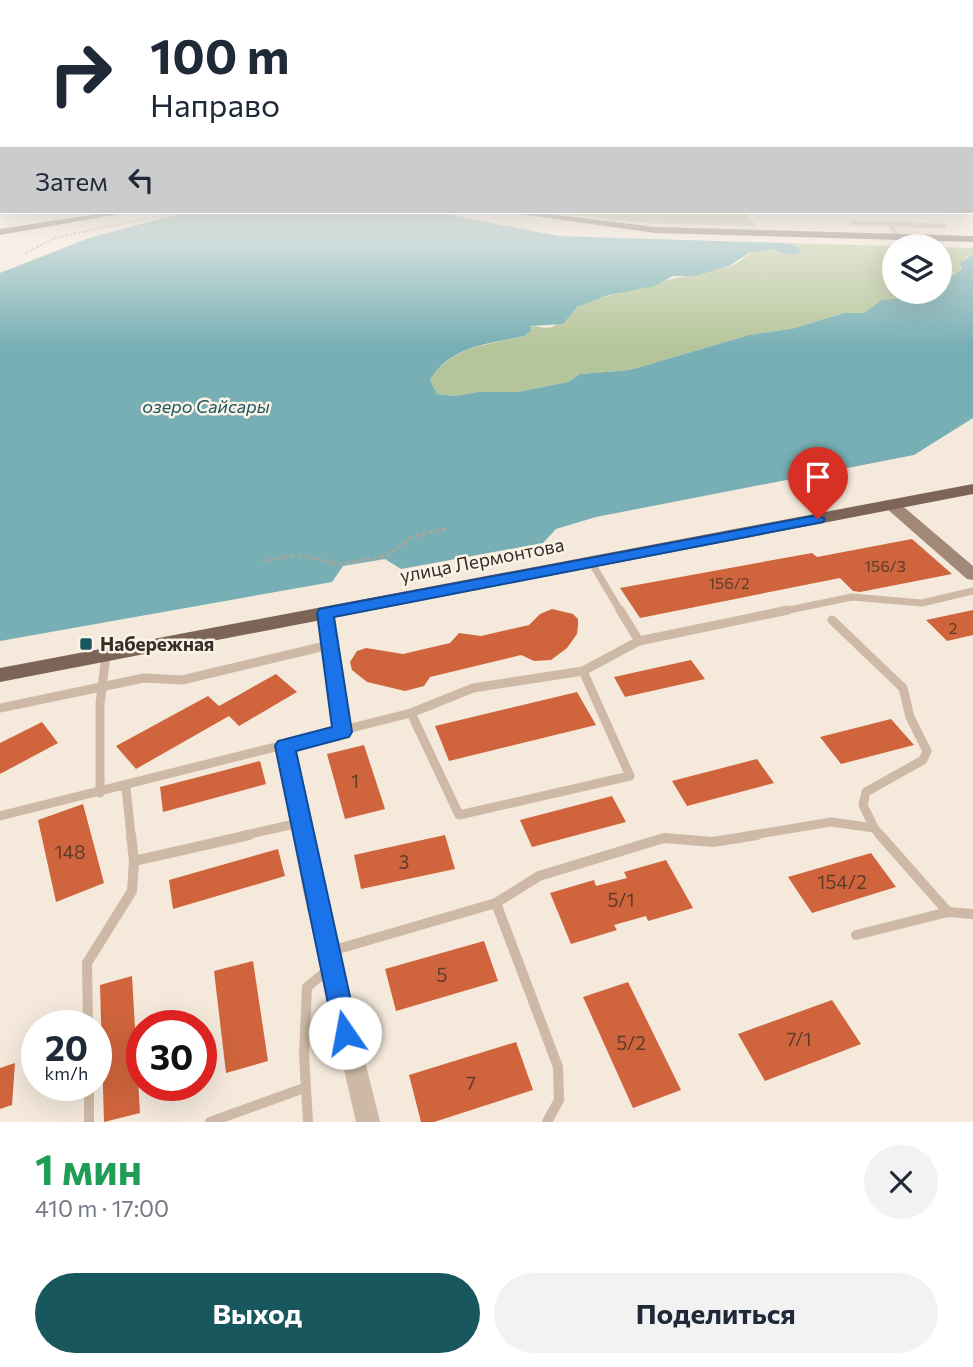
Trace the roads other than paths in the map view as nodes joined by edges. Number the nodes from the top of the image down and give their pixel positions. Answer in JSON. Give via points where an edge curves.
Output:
{"nodes":[{"id":1,"x":973,"y":489,"type":"edge"},
{"id":2,"x":892,"y":505,"type":"junction"},
{"id":3,"x":591,"y":562,"type":"junction"},
{"id":4,"x":973,"y":575,"type":"edge"},
{"id":5,"x":973,"y":591,"type":"edge"},
{"id":6,"x":325,"y":613,"type":"junction"},
{"id":7,"x":832,"y":620,"type":"dead end"},
{"id":8,"x":639,"y":641,"type":"junction"},
{"id":9,"x":328,"y":645,"type":"junction"},
{"id":10,"x":106,"y":655,"type":"junction"},
{"id":11,"x":583,"y":671,"type":"junction"},
{"id":12,"x":0,"y":675,"type":"edge"},
{"id":13,"x":104,"y":686,"type":"junction"},
{"id":14,"x":0,"y":708,"type":"edge"},
{"id":15,"x":411,"y":713,"type":"junction"},
{"id":16,"x":342,"y":732,"type":"junction"},
{"id":17,"x":285,"y":746,"type":"junction"},
{"id":18,"x":126,"y":787,"type":"junction"},
{"id":19,"x":100,"y":793,"type":"junction"},
{"id":20,"x":0,"y":816,"type":"edge"},
{"id":21,"x":300,"y":823,"type":"junction"},
{"id":22,"x":874,"y":828,"type":"junction"},
{"id":23,"x":134,"y":862,"type":"junction"},
{"id":24,"x":496,"y":903,"type":"junction"},
{"id":25,"x":948,"y":912,"type":"junction"},
{"id":26,"x":973,"y":914,"type":"edge"},
{"id":27,"x":856,"y":935,"type":"dead end"},
{"id":28,"x":329,"y":960,"type":"junction"},
{"id":29,"x":88,"y":1010,"type":"edge"},
{"id":30,"x":304,"y":1088,"type":"junction"},
{"id":31,"x":89,"y":1101,"type":"edge"},
{"id":32,"x":89,"y":1122,"type":"edge"},
{"id":33,"x":210,"y":1122,"type":"edge"},
{"id":34,"x":309,"y":1122,"type":"edge"},
{"id":35,"x":368,"y":1122,"type":"edge"},
{"id":36,"x":547,"y":1122,"type":"edge"}],
"edges":[{"from":1,"to":2,"type":"main road","name":"улица Лермонтова"},
{"from":2,"to":3,"type":"main road","name":"улица Лермонтова"},
{"from":2,"to":4,"type":"main road"},
{"from":3,"to":6,"type":"main road","name":"улица Лермонтова"},
{"from":3,"to":8,"type":"lane"},
{"from":5,"to":8,"type":"lane","via":[[922,603],[852,597]]},
{"from":6,"to":9,"type":"lane"},
{"from":6,"to":10,"type":"main road","name":"улица Лермонтова"},
{"from":7,"to":22,"type":"lane","via":[[903,688],[910,717],[927,751],[923,760],[866,792],[863,805]]},
{"from":8,"to":11,"type":"lane"},
{"from":9,"to":13,"type":"lane","via":[[182,680],[144,678]]},
{"from":9,"to":16,"type":"lane"},
{"from":10,"to":12,"type":"main road","name":"улица Лермонтова"},
{"from":10,"to":13,"type":"lane"},
{"from":11,"to":15,"type":"lane","via":[[473,688]]},
{"from":11,"to":15,"type":"lane","via":[[630,776],[459,815]]},
{"from":13,"to":14,"type":"lane"},
{"from":13,"to":19,"type":"lane"},
{"from":15,"to":16,"type":"lane"},
{"from":16,"to":17,"type":"lane"},
{"from":17,"to":18,"type":"lane"},
{"from":17,"to":21,"type":"street"},
{"from":18,"to":19,"type":"lane"},
{"from":18,"to":23,"type":"lane"},
{"from":19,"to":20,"type":"lane"},
{"from":21,"to":23,"type":"lane"},
{"from":21,"to":28,"type":"street"},
{"from":22,"to":24,"type":"lane","via":[[831,822],[713,842],[664,838],[539,876]]},
{"from":22,"to":25,"type":"lane"},
{"from":23,"to":29,"type":"lane","via":[[132,891],[87,963]]},
{"from":24,"to":28,"type":"lane"},
{"from":24,"to":36,"type":"lane","via":[[558,1067],[559,1100]]},
{"from":25,"to":26,"type":"lane"},
{"from":25,"to":27,"type":"lane"},
{"from":28,"to":30,"type":"lane","via":[[307,987]]},
{"from":28,"to":35,"type":"street"},
{"from":30,"to":33,"type":"lane"},
{"from":30,"to":34,"type":"lane"},
{"from":31,"to":32,"type":"lane"}]}
